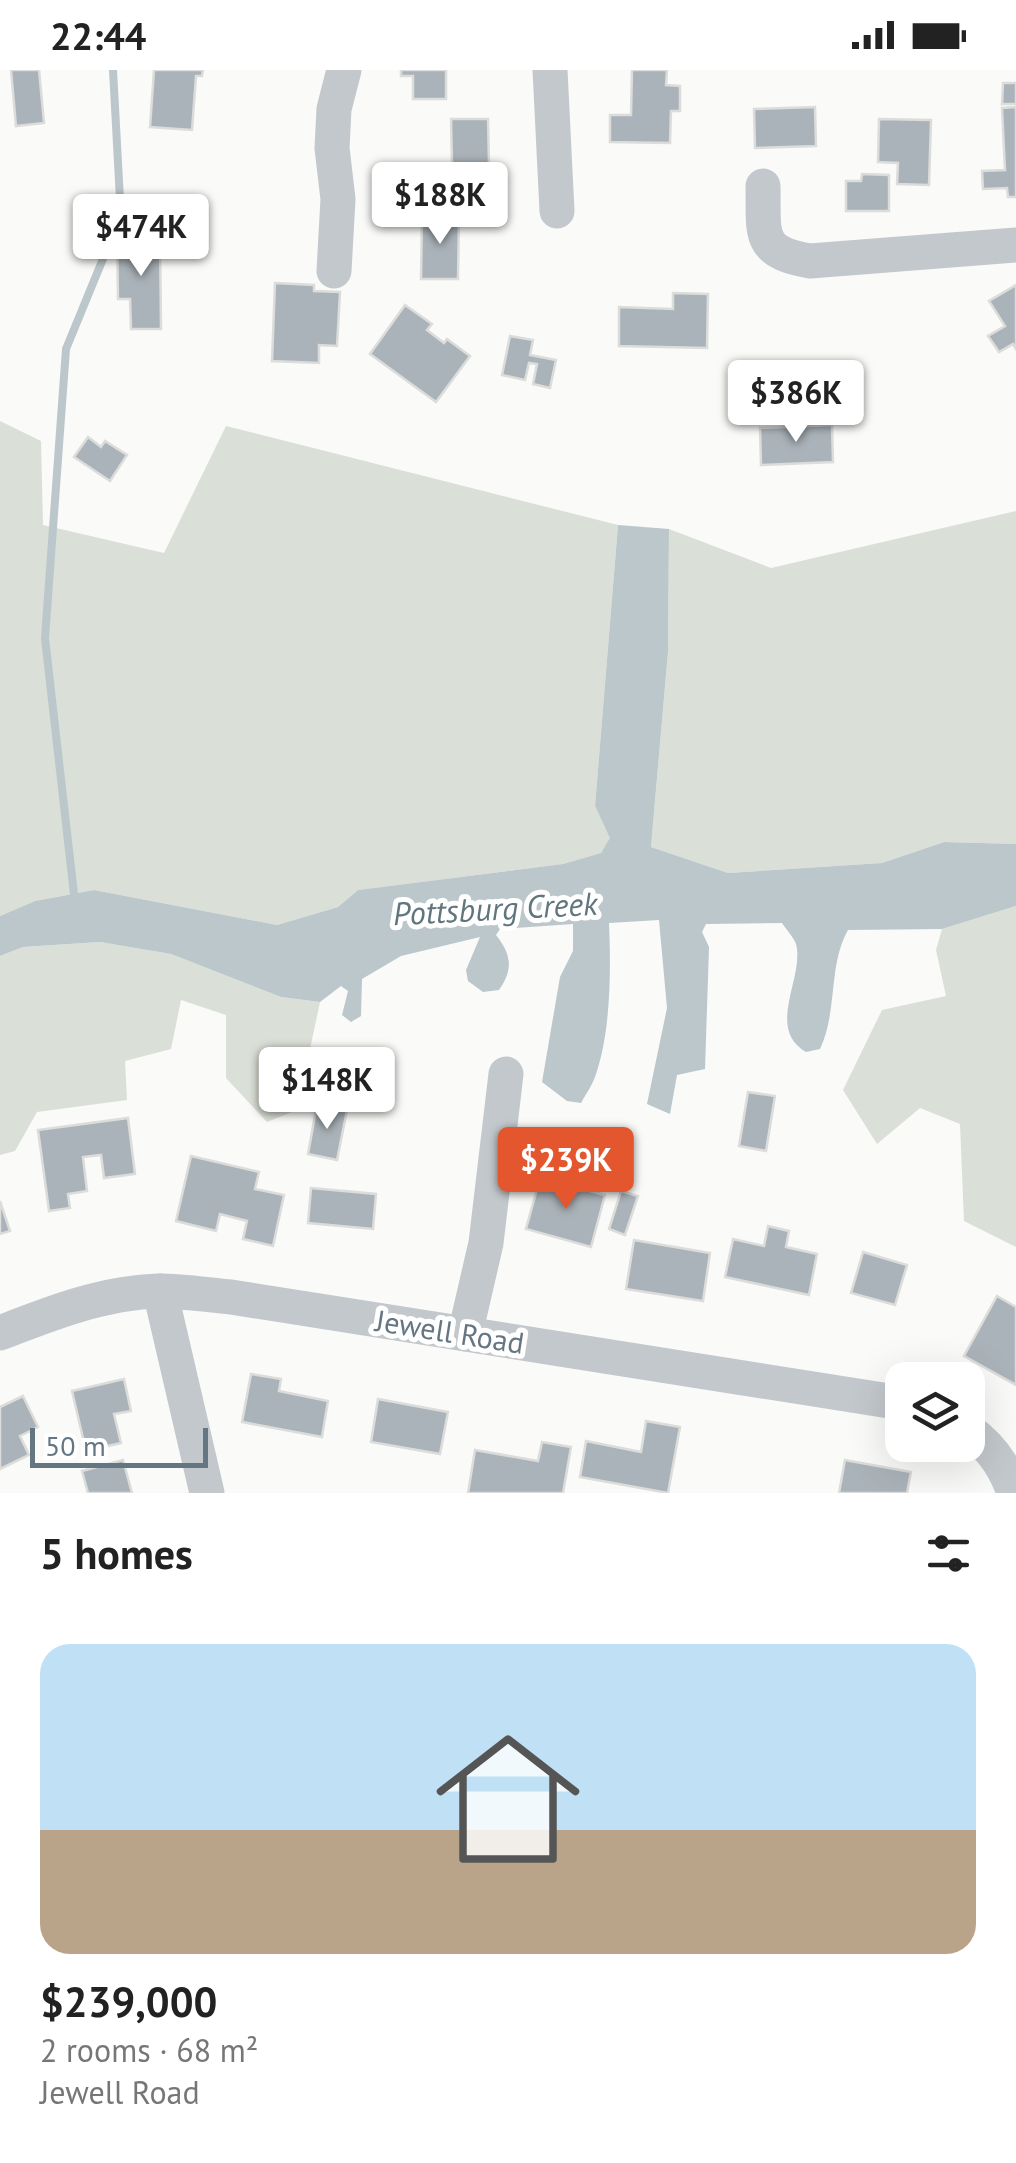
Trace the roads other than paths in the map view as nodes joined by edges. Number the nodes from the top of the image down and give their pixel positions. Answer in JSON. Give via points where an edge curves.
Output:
{"nodes":[{"id":1,"x":344,"y":70,"type":"edge"},
{"id":2,"x":550,"y":70,"type":"edge"},
{"id":3,"x":763,"y":186,"type":"dead end"},
{"id":4,"x":557,"y":211,"type":"dead end"},
{"id":5,"x":1016,"y":245,"type":"edge"},
{"id":6,"x":334,"y":270,"type":"dead end"},
{"id":7,"x":506,"y":1074,"type":"dead end"},
{"id":8,"x":160,"y":1291,"type":"junction"},
{"id":9,"x":0,"y":1332,"type":"edge"},
{"id":10,"x":465,"y":1334,"type":"junction"},
{"id":11,"x":885,"y":1400,"type":"edge"},
{"id":12,"x":985,"y":1443,"type":"edge"},
{"id":13,"x":1008,"y":1479,"type":"edge"},
{"id":14,"x":207,"y":1493,"type":"edge"}],
"edges":[{"from":1,"to":6,"type":"street","via":[[332,148],[338,199]]},
{"from":2,"to":4,"type":"street"},
{"from":3,"to":5,"type":"street","via":[[764,236],[786,257],[810,261]]},
{"from":7,"to":10,"type":"street","via":[[486,1243]]},
{"from":8,"to":9,"type":"street","name":"Jewell Road","via":[[54,1312]]},
{"from":8,"to":10,"type":"street","name":"Jewell Road"},
{"from":8,"to":14,"type":"street"},
{"from":10,"to":11,"type":"street","name":"Jewell Road"},
{"from":12,"to":13,"type":"street"}]}
